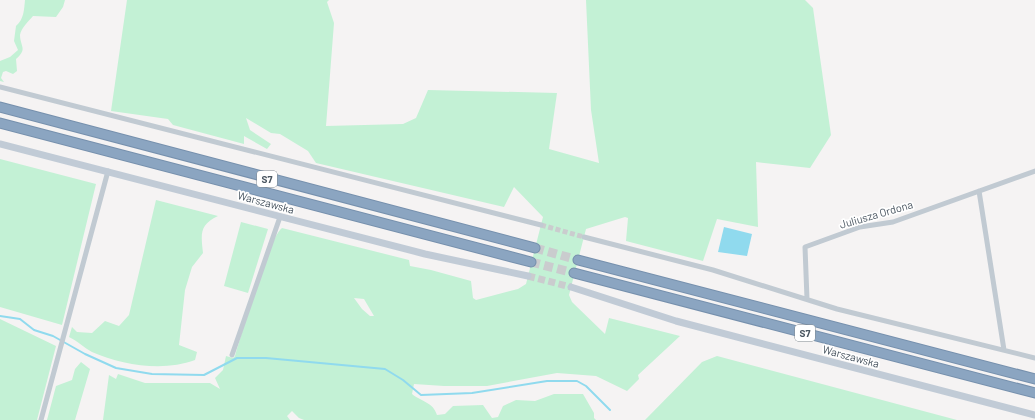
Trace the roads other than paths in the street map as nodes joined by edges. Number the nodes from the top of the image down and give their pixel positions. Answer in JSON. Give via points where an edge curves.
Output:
{"nodes":[{"id":1,"x":0,"y":87,"type":"edge"},
{"id":2,"x":0,"y":107,"type":"edge"},
{"id":3,"x":0,"y":123,"type":"edge"},
{"id":4,"x":0,"y":144,"type":"edge"},
{"id":5,"x":108,"y":171,"type":"junction"},
{"id":6,"x":1035,"y":171,"type":"edge"},
{"id":7,"x":979,"y":191,"type":"junction"},
{"id":8,"x":280,"y":217,"type":"junction"},
{"id":9,"x":541,"y":226,"type":"tunnel mouth"},
{"id":10,"x":584,"y":237,"type":"tunnel mouth"},
{"id":11,"x":535,"y":248,"type":"tunnel mouth"},
{"id":12,"x":578,"y":260,"type":"tunnel mouth"},
{"id":13,"x":532,"y":262,"type":"tunnel mouth"},
{"id":14,"x":574,"y":273,"type":"tunnel mouth"},
{"id":15,"x":528,"y":276,"type":"tunnel mouth"},
{"id":16,"x":571,"y":287,"type":"tunnel mouth"},
{"id":17,"x":807,"y":299,"type":"junction"},
{"id":18,"x":1004,"y":350,"type":"junction"},
{"id":19,"x":232,"y":355,"type":"dead end"},
{"id":20,"x":1035,"y":358,"type":"edge"},
{"id":21,"x":1035,"y":379,"type":"edge"},
{"id":22,"x":1035,"y":393,"type":"edge"},
{"id":23,"x":1035,"y":415,"type":"edge"},
{"id":24,"x":41,"y":420,"type":"edge"}],
"edges":[{"from":1,"to":9,"type":"street"},
{"from":2,"to":11,"type":"highway","number":"S7"},
{"from":3,"to":13,"type":"highway","number":"S7"},
{"from":4,"to":5,"type":"street","name":"Warszawska"},
{"from":5,"to":8,"type":"street","name":"Warszawska"},
{"from":5,"to":24,"type":"street"},
{"from":6,"to":7,"type":"street","name":"Juliusza Ordona"},
{"from":7,"to":17,"type":"street","name":"Juliusza Ordona","via":[[893,222],[860,227],[805,247]]},
{"from":7,"to":18,"type":"street"},
{"from":8,"to":15,"type":"street","name":"Warszawska","via":[[425,254]]},
{"from":8,"to":19,"type":"street"},
{"from":10,"to":17,"type":"street","via":[[713,270]]},
{"from":12,"to":21,"type":"highway","number":"S7"},
{"from":14,"to":22,"type":"highway","number":"S7"},
{"from":16,"to":23,"type":"street","name":"Warszawska","via":[[676,321]]},
{"from":17,"to":18,"type":"street","via":[[837,309]]},
{"from":18,"to":20,"type":"street"}]}
